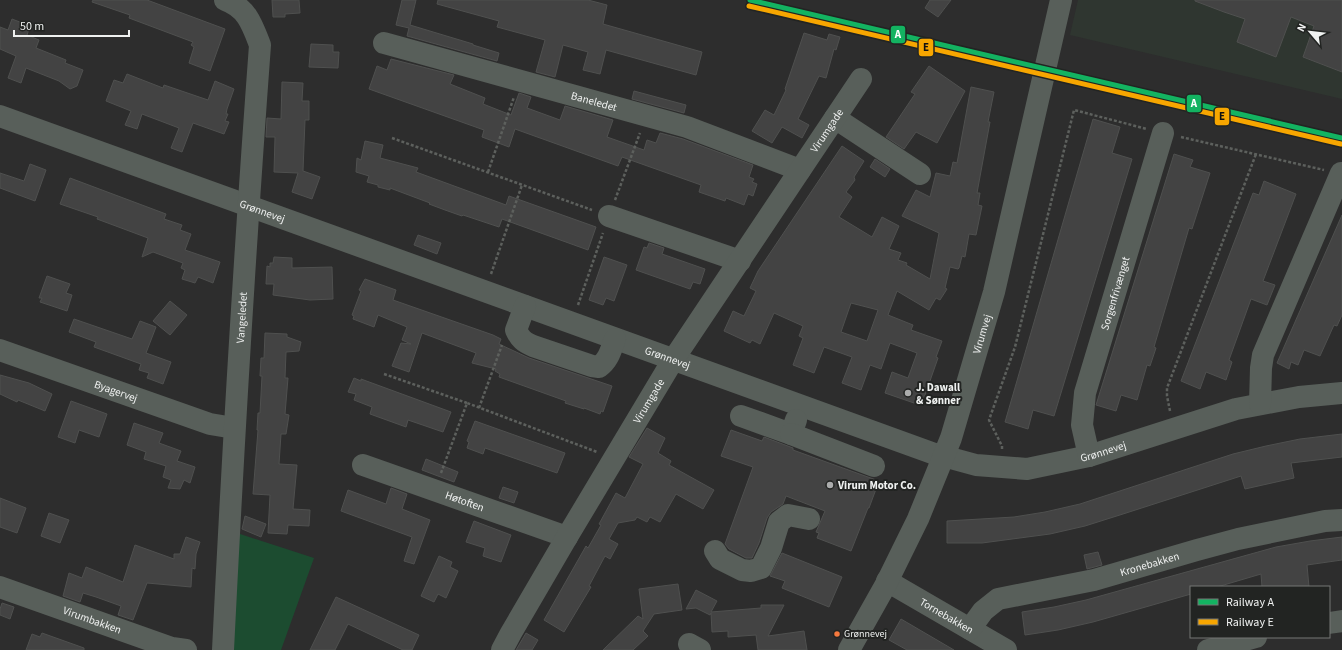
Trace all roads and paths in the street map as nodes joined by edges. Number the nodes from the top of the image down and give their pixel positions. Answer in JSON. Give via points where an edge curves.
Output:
{"nodes":[{"id":1,"x":225,"y":0,"type":"edge"},
{"id":2,"x":1061,"y":0,"type":"edge"},
{"id":3,"x":384,"y":43,"type":"dead end"},
{"id":4,"x":861,"y":80,"type":"dead end"},
{"id":5,"x":520,"y":81,"type":"junction"},
{"id":6,"x":0,"y":116,"type":"edge"},
{"id":7,"x":835,"y":118,"type":"junction"},
{"id":8,"x":1163,"y":133,"type":"junction"},
{"id":9,"x":392,"y":138,"type":"dead end"},
{"id":10,"x":1256,"y":154,"type":"junction"},
{"id":11,"x":800,"y":170,"type":"junction"},
{"id":12,"x":488,"y":172,"type":"junction"},
{"id":13,"x":1341,"y":173,"type":"joint"},
{"id":14,"x":920,"y":174,"type":"dead end"},
{"id":15,"x":522,"y":185,"type":"junction"},
{"id":16,"x":248,"y":206,"type":"junction"},
{"id":17,"x":609,"y":216,"type":"joint"},
{"id":18,"x":740,"y":260,"type":"junction"},
{"id":19,"x":484,"y":292,"type":"junction"},
{"id":20,"x":525,"y":306,"type":"junction"},
{"id":21,"x":615,"y":339,"type":"junction"},
{"id":22,"x":504,"y":341,"type":"dead end"},
{"id":23,"x":0,"y":350,"type":"edge"},
{"id":24,"x":674,"y":360,"type":"junction"},
{"id":25,"x":384,"y":374,"type":"dead end"},
{"id":26,"x":1342,"y":393,"type":"edge"},
{"id":27,"x":467,"y":404,"type":"junction"},
{"id":28,"x":1260,"y":404,"type":"junction"},
{"id":29,"x":800,"y":405,"type":"junction"},
{"id":30,"x":479,"y":408,"type":"junction"},
{"id":31,"x":740,"y":416,"type":"dead end"},
{"id":32,"x":234,"y":428,"type":"junction"},
{"id":33,"x":1174,"y":429,"type":"junction"},
{"id":34,"x":791,"y":434,"type":"junction"},
{"id":35,"x":1089,"y":456,"type":"junction"},
{"id":36,"x":944,"y":457,"type":"junction"},
{"id":37,"x":614,"y":458,"type":"junction"},
{"id":38,"x":363,"y":465,"type":"dead end"},
{"id":39,"x":874,"y":466,"type":"dead end"},
{"id":40,"x":1001,"y":467,"type":"junction"},
{"id":41,"x":435,"y":491,"type":"junction"},
{"id":42,"x":809,"y":519,"type":"dead end"},
{"id":43,"x":1342,"y":520,"type":"edge"},
{"id":44,"x":567,"y":537,"type":"junction"},
{"id":45,"x":715,"y":551,"type":"dead end"},
{"id":46,"x":887,"y":581,"type":"junction"},
{"id":47,"x":0,"y":587,"type":"edge"},
{"id":48,"x":1342,"y":621,"type":"edge"},
{"id":49,"x":1330,"y":622,"type":"edge"},
{"id":50,"x":970,"y":629,"type":"junction"},
{"id":51,"x":1252,"y":638,"type":"edge"},
{"id":52,"x":186,"y":650,"type":"edge"},
{"id":53,"x":223,"y":650,"type":"edge"},
{"id":54,"x":502,"y":650,"type":"edge"},
{"id":55,"x":849,"y":650,"type":"edge"},
{"id":56,"x":1006,"y":650,"type":"edge"},
{"id":57,"x":1208,"y":650,"type":"edge"}],
"edges":[{"from":1,"to":16,"type":"street","name":"Vangeledet","via":[[236,4],[252,22],[260,45]]},
{"from":2,"to":36,"type":"street","name":"Virumvej","via":[[994,292]]},
{"from":3,"to":5,"type":"street","name":"Baneledet"},
{"from":4,"to":7,"type":"street","name":"Virumgade"},
{"from":5,"to":11,"type":"street","name":"Baneledet","via":[[687,127]]},
{"from":5,"to":12,"type":"path"},
{"from":6,"to":16,"type":"street","name":"Grønnevej"},
{"from":7,"to":11,"type":"street","name":"Virumgade"},
{"from":7,"to":14,"type":"street"},
{"from":8,"to":10,"type":"path"},
{"from":8,"to":35,"type":"street","name":"Sorgenfrivænget","via":[[1085,394],[1082,425]]},
{"from":8,"to":40,"type":"path","via":[[1074,110],[1015,346],[989,420],[1002,446]]},
{"from":9,"to":12,"type":"path"},
{"from":10,"to":13,"type":"path"},
{"from":10,"to":33,"type":"path","via":[[1167,388]]},
{"from":11,"to":18,"type":"street","name":"Virumgade"},
{"from":12,"to":15,"type":"path"},
{"from":13,"to":28,"type":"street","via":[[1264,355]]},
{"from":15,"to":17,"type":"path"},
{"from":15,"to":19,"type":"path"},
{"from":16,"to":19,"type":"street","name":"Grønnevej"},
{"from":16,"to":32,"type":"street","name":"Vangeledet"},
{"from":17,"to":18,"type":"street"},
{"from":18,"to":24,"type":"street","name":"Virumgade"},
{"from":19,"to":20,"type":"street","name":"Grønnevej"},
{"from":20,"to":21,"type":"street","name":"Grønnevej"},
{"from":20,"to":21,"type":"street","via":[[516,330],[524,342],[533,346],[599,367],[607,359]]},
{"from":21,"to":24,"type":"street","name":"Grønnevej"},
{"from":22,"to":30,"type":"path"},
{"from":23,"to":32,"type":"street","name":"Byagervej","via":[[210,424]]},
{"from":24,"to":29,"type":"street","name":"Grønnevej"},
{"from":24,"to":37,"type":"street","name":"Virumgade"},
{"from":25,"to":27,"type":"path"},
{"from":26,"to":28,"type":"street","name":"Grønnevej"},
{"from":27,"to":30,"type":"path"},
{"from":27,"to":41,"type":"path"},
{"from":28,"to":33,"type":"street","name":"Grønnevej"},
{"from":29,"to":34,"type":"street"},
{"from":29,"to":36,"type":"street","name":"Grønnevej"},
{"from":30,"to":37,"type":"path"},
{"from":31,"to":34,"type":"street"},
{"from":32,"to":53,"type":"street","name":"Vangeledet"},
{"from":33,"to":35,"type":"street","name":"Grønnevej"},
{"from":34,"to":39,"type":"street"},
{"from":35,"to":40,"type":"street","name":"Grønnevej","via":[[1027,469]]},
{"from":36,"to":40,"type":"street","name":"Grønnevej","via":[[976,465]]},
{"from":36,"to":46,"type":"street","name":"Virumvej","via":[[918,519]]},
{"from":37,"to":44,"type":"street","name":"Virumgade"},
{"from":38,"to":41,"type":"street","name":"Høtoften"},
{"from":41,"to":44,"type":"street","name":"Høtoften"},
{"from":42,"to":45,"type":"street","via":[[788,515],[779,522],[771,548],[761,568],[742,570],[720,559]]},
{"from":43,"to":50,"type":"street","name":"Kronebakken","via":[[1325,521],[1238,539],[1094,580],[998,599],[983,611]]},
{"from":44,"to":54,"type":"street","name":"Virumgade"},
{"from":46,"to":50,"type":"street","name":"Tornebakken"},
{"from":46,"to":55,"type":"street","name":"Virumvej"},
{"from":47,"to":52,"type":"street","name":"Virumbakken","via":[[172,648]]},
{"from":48,"to":49,"type":"street"},
{"from":50,"to":56,"type":"street","name":"Tornebakken"},
{"from":51,"to":57,"type":"street"}]}
